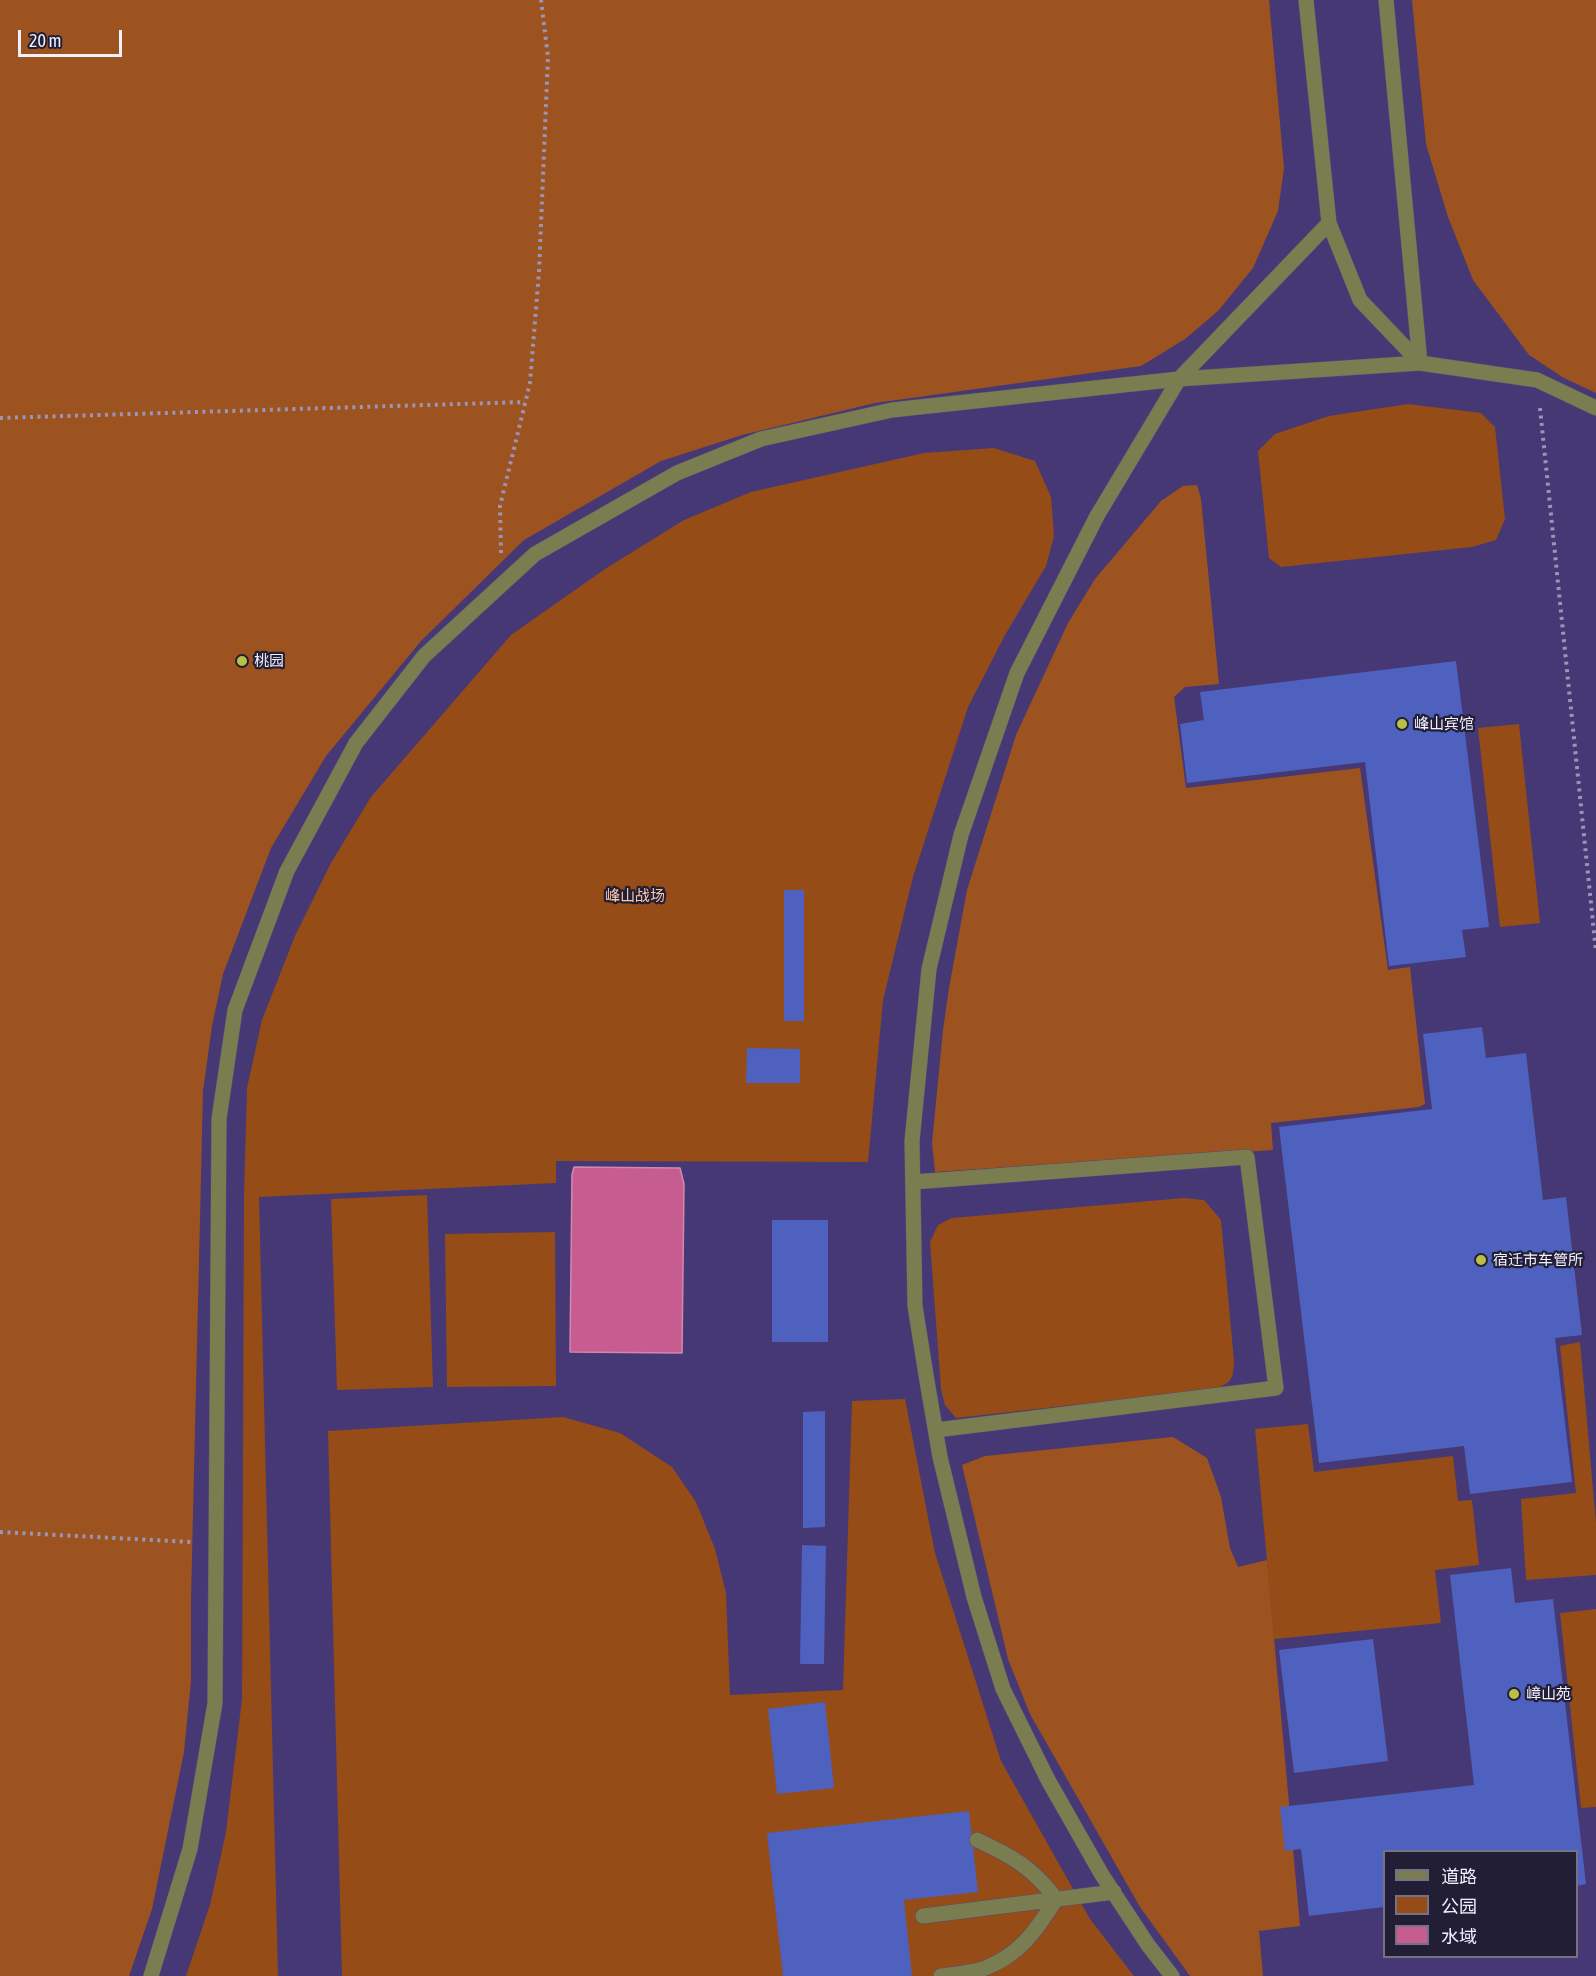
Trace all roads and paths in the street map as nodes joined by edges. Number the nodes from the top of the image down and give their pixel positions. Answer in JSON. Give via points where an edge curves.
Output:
{"nodes":[{"id":1,"x":541,"y":0,"type":"edge"},
{"id":2,"x":1306,"y":0,"type":"edge"},
{"id":3,"x":1386,"y":0,"type":"edge"},
{"id":4,"x":1329,"y":224,"type":"junction"},
{"id":5,"x":1420,"y":363,"type":"junction"},
{"id":6,"x":1179,"y":379,"type":"junction"},
{"id":7,"x":1537,"y":380,"type":"junction"},
{"id":8,"x":525,"y":402,"type":"junction"},
{"id":9,"x":1596,"y":408,"type":"edge"},
{"id":10,"x":0,"y":418,"type":"edge"},
{"id":11,"x":504,"y":583,"type":"junction"},
{"id":12,"x":1596,"y":952,"type":"edge"},
{"id":13,"x":913,"y":1182,"type":"junction"},
{"id":14,"x":936,"y":1430,"type":"junction"},
{"id":15,"x":0,"y":1532,"type":"edge"},
{"id":16,"x":217,"y":1543,"type":"junction"},
{"id":17,"x":977,"y":1840,"type":"dead end"},
{"id":18,"x":1114,"y":1892,"type":"junction"},
{"id":19,"x":1056,"y":1899,"type":"junction"},
{"id":20,"x":923,"y":1916,"type":"dead end"},
{"id":21,"x":151,"y":1976,"type":"edge"},
{"id":22,"x":941,"y":1976,"type":"edge"},
{"id":23,"x":1172,"y":1976,"type":"edge"}],
"edges":[{"from":1,"to":8,"type":"path","via":[[548,57],[539,272]]},
{"from":2,"to":4,"type":"lane"},
{"from":3,"to":5,"type":"lane"},
{"from":4,"to":5,"type":"lane","via":[[1360,300]]},
{"from":4,"to":6,"type":"lane"},
{"from":5,"to":6,"type":"lane"},
{"from":5,"to":7,"type":"lane"},
{"from":6,"to":11,"type":"lane","via":[[892,410],[761,439],[677,473],[535,554]]},
{"from":6,"to":13,"type":"lane","via":[[1097,516],[1017,673],[961,835],[928,969],[912,1141]]},
{"from":7,"to":9,"type":"lane"},
{"from":7,"to":12,"type":"path"},
{"from":8,"to":10,"type":"path"},
{"from":8,"to":11,"type":"path","via":[[500,506]]},
{"from":11,"to":16,"type":"lane","via":[[424,656],[356,743],[287,871],[235,1010],[219,1119]]},
{"from":13,"to":14,"type":"lane","via":[[915,1306]]},
{"from":13,"to":14,"type":"lane","via":[[1247,1157],[1276,1388]]},
{"from":14,"to":18,"type":"lane","via":[[974,1597],[1003,1689],[1048,1780]]},
{"from":15,"to":16,"type":"path"},
{"from":16,"to":21,"type":"lane","via":[[215,1703],[190,1849]]},
{"from":17,"to":19,"type":"lane","via":[[1009,1854],[1042,1881]]},
{"from":18,"to":19,"type":"lane"},
{"from":18,"to":23,"type":"lane"},
{"from":19,"to":20,"type":"lane"},
{"from":19,"to":22,"type":"lane","via":[[1028,1940],[1010,1955],[982,1969]]}]}
